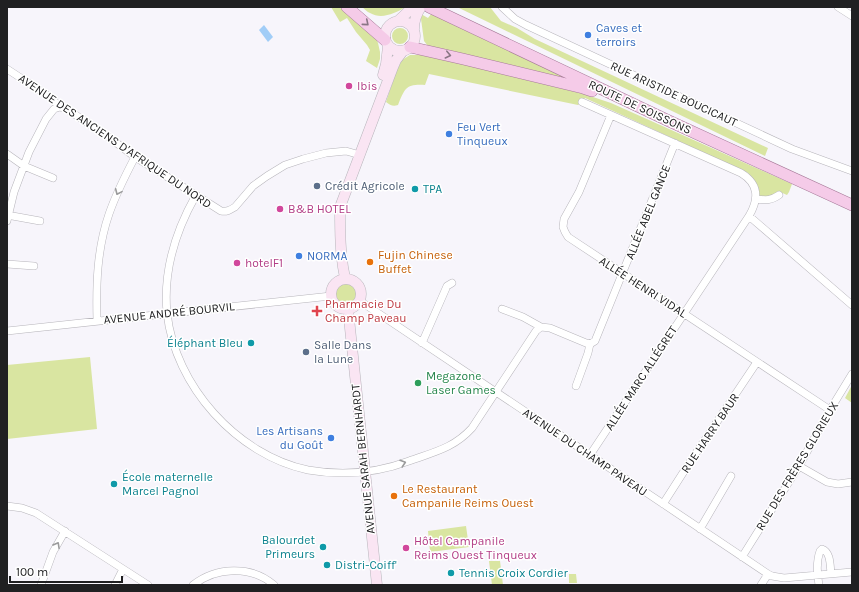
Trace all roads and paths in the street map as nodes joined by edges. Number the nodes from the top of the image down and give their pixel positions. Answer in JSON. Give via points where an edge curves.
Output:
{"nodes":[{"id":1,"x":347,"y":7,"type":"edge"},
{"id":2,"x":414,"y":7,"type":"edge"},
{"id":3,"x":421,"y":7,"type":"edge"},
{"id":4,"x":429,"y":7,"type":"edge"},
{"id":5,"x":502,"y":7,"type":"edge"},
{"id":6,"x":838,"y":7,"type":"edge"},
{"id":7,"x":442,"y":10,"type":"edge"},
{"id":8,"x":852,"y":16,"type":"edge"},
{"id":9,"x":398,"y":21,"type":"junction"},
{"id":10,"x":414,"y":29,"type":"junction"},
{"id":11,"x":387,"y":43,"type":"junction"},
{"id":12,"x":406,"y":49,"type":"junction"},
{"id":13,"x":7,"y":69,"type":"edge"},
{"id":14,"x":582,"y":102,"type":"dead end"},
{"id":15,"x":60,"y":107,"type":"junction"},
{"id":16,"x":611,"y":115,"type":"junction"},
{"id":17,"x":669,"y":121,"type":"junction"},
{"id":18,"x":675,"y":143,"type":"junction"},
{"id":19,"x":7,"y":154,"type":"edge"},
{"id":20,"x":360,"y":155,"type":"junction"},
{"id":21,"x":135,"y":157,"type":"junction"},
{"id":22,"x":24,"y":166,"type":"junction"},
{"id":23,"x":852,"y":171,"type":"edge"},
{"id":24,"x":53,"y":178,"type":"dead end"},
{"id":25,"x":820,"y":188,"type":"junction"},
{"id":26,"x":779,"y":194,"type":"dead end"},
{"id":27,"x":196,"y":195,"type":"junction"},
{"id":28,"x":756,"y":199,"type":"junction"},
{"id":29,"x":852,"y":200,"type":"edge"},
{"id":30,"x":852,"y":205,"type":"edge"},
{"id":31,"x":749,"y":216,"type":"junction"},
{"id":32,"x":7,"y":217,"type":"edge"},
{"id":33,"x":40,"y":222,"type":"dead end"},
{"id":34,"x":7,"y":264,"type":"edge"},
{"id":35,"x":34,"y":266,"type":"dead end"},
{"id":36,"x":623,"y":273,"type":"junction"},
{"id":37,"x":345,"y":278,"type":"junction"},
{"id":38,"x":452,"y":283,"type":"dead end"},
{"id":39,"x":331,"y":296,"type":"junction"},
{"id":40,"x":360,"y":302,"type":"junction"},
{"id":41,"x":852,"y":305,"type":"edge"},
{"id":42,"x":348,"y":309,"type":"junction"},
{"id":43,"x":502,"y":309,"type":"dead end"},
{"id":44,"x":168,"y":313,"type":"junction"},
{"id":45,"x":684,"y":313,"type":"junction"},
{"id":46,"x":97,"y":321,"type":"junction"},
{"id":47,"x":541,"y":327,"type":"junction"},
{"id":48,"x":7,"y":330,"type":"edge"},
{"id":49,"x":422,"y":343,"type":"junction"},
{"id":50,"x":590,"y":344,"type":"junction"},
{"id":51,"x":757,"y":362,"type":"junction"},
{"id":52,"x":852,"y":374,"type":"edge"},
{"id":53,"x":576,"y":386,"type":"dead end"},
{"id":54,"x":495,"y":392,"type":"junction"},
{"id":55,"x":830,"y":410,"type":"junction"},
{"id":56,"x":590,"y":456,"type":"junction"},
{"id":57,"x":799,"y":466,"type":"junction"},
{"id":58,"x":365,"y":472,"type":"junction"},
{"id":59,"x":731,"y":476,"type":"dead end"},
{"id":60,"x":852,"y":482,"type":"edge"},
{"id":61,"x":663,"y":504,"type":"junction"},
{"id":62,"x":7,"y":506,"type":"edge"},
{"id":63,"x":700,"y":529,"type":"junction"},
{"id":64,"x":64,"y":531,"type":"junction"},
{"id":65,"x":742,"y":557,"type":"junction"},
{"id":66,"x":123,"y":569,"type":"junction"},
{"id":67,"x":852,"y":572,"type":"edge"},
{"id":68,"x":768,"y":574,"type":"junction"},
{"id":69,"x":831,"y":574,"type":"junction"},
{"id":70,"x":817,"y":575,"type":"junction"},
{"id":71,"x":41,"y":585,"type":"edge"},
{"id":72,"x":115,"y":585,"type":"edge"},
{"id":73,"x":148,"y":585,"type":"edge"},
{"id":74,"x":193,"y":585,"type":"edge"},
{"id":75,"x":274,"y":585,"type":"edge"},
{"id":76,"x":377,"y":585,"type":"edge"},
{"id":77,"x":761,"y":585,"type":"edge"},
{"id":78,"x":819,"y":585,"type":"edge"}],
"edges":[{"from":1,"to":11,"type":"main road","one_way":true},
{"from":2,"to":9,"type":"street"},
{"from":3,"to":10,"type":"street","via":[[415,19]]},
{"from":4,"to":7,"type":"main road","name":"ROUTE DE SOISSONS"},
{"from":5,"to":23,"type":"street","name":"RUE ARISTIDE BOUCICAUT","via":[[515,19],[533,28],[792,149]]},
{"from":6,"to":8,"type":"street"},
{"from":7,"to":17,"type":"main road","name":"ROUTE DE SOISSONS"},
{"from":7,"to":25,"type":"main road","name":"ROUTE DE SOISSONS"},
{"from":9,"to":10,"type":"street","via":[[407,23]]},
{"from":9,"to":11,"type":"street","via":[[393,22],[386,30]]},
{"from":10,"to":12,"type":"street","via":[[413,44]]},
{"from":11,"to":12,"type":"street","via":[[398,51]]},
{"from":11,"to":20,"type":"street","via":[[386,64]]},
{"from":12,"to":17,"type":"main road","one_way":true,"via":[[448,55],[583,88]]},
{"from":12,"to":20,"type":"street","via":[[393,67]]},
{"from":13,"to":15,"type":"street","name":"AVENUE DES ANCIENS D'AFRIQUE DU NORD","via":[[50,97]]},
{"from":14,"to":16,"type":"street"},
{"from":15,"to":21,"type":"street","name":"AVENUE DES ANCIENS D'AFRIQUE DU NORD","via":[[86,121]]},
{"from":15,"to":22,"type":"street","via":[[54,109],[46,119]]},
{"from":16,"to":18,"type":"street"},
{"from":16,"to":36,"type":"street","name":"ALLÉE HENRI VIDAL","via":[[579,192],[564,219],[563,228],[568,237]]},
{"from":17,"to":25,"type":"main road","name":"ROUTE DE SOISSONS"},
{"from":18,"to":28,"type":"street","via":[[748,177]]},
{"from":18,"to":36,"type":"street","name":"ALLÉE ABEL GANCE"},
{"from":19,"to":22,"type":"street"},
{"from":20,"to":27,"type":"street","name":"AVENUE DES ANCIENS D'AFRIQUE DU NORD","via":[[346,151],[326,153],[284,166],[254,186],[228,211],[217,209]]},
{"from":20,"to":37,"type":"street","via":[[340,207],[342,266]]},
{"from":21,"to":27,"type":"street","name":"AVENUE DES ANCIENS D'AFRIQUE DU NORD"},
{"from":21,"to":46,"type":"street","one_way":true,"via":[[116,194],[104,230],[96,280]]},
{"from":22,"to":24,"type":"street"},
{"from":22,"to":32,"type":"street"},
{"from":25,"to":29,"type":"main road","name":"ROUTE DE SOISSONS"},
{"from":25,"to":30,"type":"main road","name":"ROUTE DE SOISSONS"},
{"from":26,"to":28,"type":"street","via":[[769,200]]},
{"from":27,"to":44,"type":"street","via":[[182,223],[172,253],[167,284]]},
{"from":28,"to":31,"type":"street","name":"ALLÉE MARC ALLÉGRET"},
{"from":31,"to":41,"type":"street"},
{"from":31,"to":45,"type":"street","name":"ALLÉE MARC ALLÉGRET"},
{"from":32,"to":33,"type":"street"},
{"from":34,"to":35,"type":"street"},
{"from":36,"to":45,"type":"street","name":"ALLÉE HENRI VIDAL"},
{"from":36,"to":50,"type":"street","name":"ALLÉE ABEL GANCE","via":[[595,341]]},
{"from":37,"to":39,"type":"street","via":[[334,284]]},
{"from":37,"to":40,"type":"street","via":[[352,279],[361,288]]},
{"from":38,"to":49,"type":"street","via":[[447,286]]},
{"from":39,"to":42,"type":"street","via":[[336,306]]},
{"from":39,"to":44,"type":"street","name":"AVENUE ANDRÉ BOURVIL"},
{"from":40,"to":42,"type":"street"},
{"from":40,"to":49,"type":"street","name":"AVENUE DU CHAMP PAVEAU"},
{"from":42,"to":58,"type":"street","name":"AVENUE SARAH BERNHARDT"},
{"from":43,"to":47,"type":"street"},
{"from":44,"to":46,"type":"street","name":"AVENUE ANDRÉ BOURVIL"},
{"from":44,"to":58,"type":"street","via":[[176,350],[193,386],[215,415],[242,438],[271,457],[308,470],[342,474]]},
{"from":45,"to":51,"type":"street","name":"ALLÉE HENRI VIDAL"},
{"from":45,"to":56,"type":"street","name":"ALLÉE MARC ALLÉGRET"},
{"from":46,"to":48,"type":"street","name":"AVENUE ANDRÉ BOURVIL"},
{"from":47,"to":50,"type":"street","via":[[550,328]]},
{"from":47,"to":54,"type":"street"},
{"from":49,"to":54,"type":"street","name":"AVENUE DU CHAMP PAVEAU"},
{"from":50,"to":53,"type":"street","name":"ALLÉE ABEL GANCE"},
{"from":51,"to":55,"type":"street","name":"ALLÉE HENRI VIDAL"},
{"from":51,"to":61,"type":"street","name":"RUE HARRY BAUR"},
{"from":52,"to":55,"type":"street","name":"RUE DES FRÈRES GLORIEUX"},
{"from":54,"to":56,"type":"street","name":"AVENUE DU CHAMP PAVEAU"},
{"from":58,"to":54,"type":"street","one_way":true,"via":[[401,464],[456,442],[472,428]]},
{"from":55,"to":57,"type":"street","name":"RUE DES FRÈRES GLORIEUX"},
{"from":56,"to":61,"type":"street","name":"AVENUE DU CHAMP PAVEAU"},
{"from":57,"to":60,"type":"street","via":[[827,482]]},
{"from":57,"to":65,"type":"street","name":"RUE DES FRÈRES GLORIEUX"},
{"from":58,"to":76,"type":"street","name":"AVENUE SARAH BERNHARDT"},
{"from":59,"to":63,"type":"street"},
{"from":61,"to":63,"type":"street","name":"AVENUE DU CHAMP PAVEAU"},
{"from":62,"to":64,"type":"street","via":[[36,513]]},
{"from":63,"to":65,"type":"street","name":"AVENUE DU CHAMP PAVEAU"},
{"from":64,"to":66,"type":"street"},
{"from":71,"to":64,"type":"street","one_way":true,"via":[[51,556]]},
{"from":65,"to":68,"type":"street","name":"AVENUE DU CHAMP PAVEAU"},
{"from":66,"to":72,"type":"street"},
{"from":66,"to":73,"type":"street"},
{"from":67,"to":69,"type":"street","name":"AVENUE DU CHAMP PAVEAU"},
{"from":68,"to":70,"type":"street","name":"AVENUE DU CHAMP PAVEAU","via":[[784,578]]},
{"from":68,"to":77,"type":"street"},
{"from":69,"to":70,"type":"street","name":"AVENUE DU CHAMP PAVEAU"},
{"from":69,"to":70,"type":"street","via":[[830,559],[826,550],[822,549],[818,555]]},
{"from":70,"to":78,"type":"street"},
{"from":74,"to":75,"type":"street","via":[[214,574],[241,571],[262,577]]}]}
